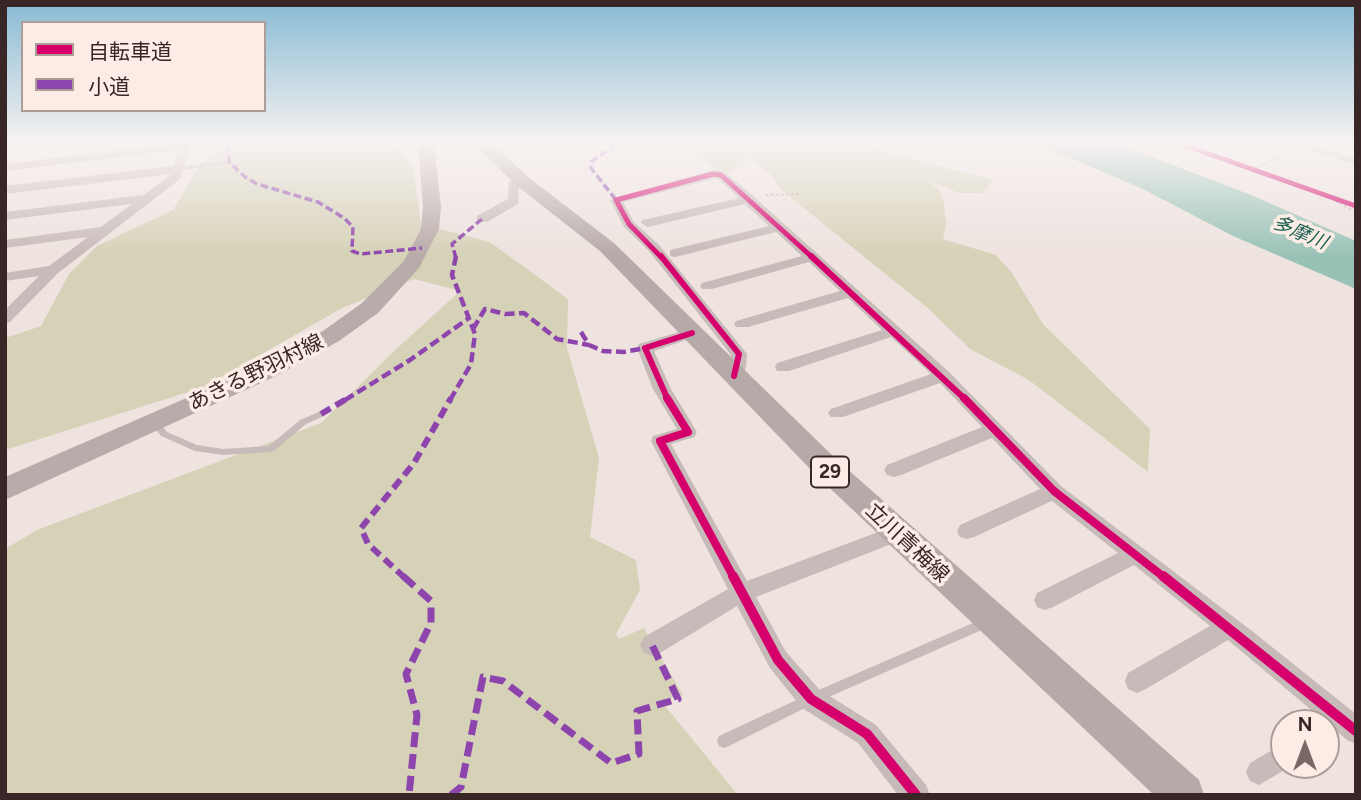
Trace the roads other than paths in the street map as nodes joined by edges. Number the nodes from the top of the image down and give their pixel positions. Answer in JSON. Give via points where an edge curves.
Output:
{"nodes":[{"id":1,"x":78,"y":181,"type":"edge"},
{"id":2,"x":169,"y":181,"type":"edge"},
{"id":3,"x":430,"y":181,"type":"edge"},
{"id":4,"x":521,"y":181,"type":"edge"},
{"id":5,"x":522,"y":181,"type":"edge"},
{"id":6,"x":686,"y":181,"type":"edge"},
{"id":7,"x":733,"y":181,"type":"edge"},
{"id":8,"x":24,"y":188,"type":"junction"},
{"id":9,"x":5,"y":190,"type":"edge"},
{"id":10,"x":755,"y":197,"type":"junction"},
{"id":11,"x":148,"y":198,"type":"junction"},
{"id":12,"x":5,"y":216,"type":"edge"},
{"id":13,"x":482,"y":219,"type":"dead end"},
{"id":14,"x":648,"y":223,"type":"dead end"},
{"id":15,"x":779,"y":227,"type":"junction"},
{"id":16,"x":105,"y":230,"type":"junction"},
{"id":17,"x":5,"y":244,"type":"edge"},
{"id":18,"x":675,"y":253,"type":"dead end"},
{"id":19,"x":813,"y":257,"type":"junction"},
{"id":20,"x":53,"y":270,"type":"junction"},
{"id":21,"x":5,"y":276,"type":"edge"},
{"id":22,"x":707,"y":286,"type":"dead end"},
{"id":23,"x":851,"y":292,"type":"junction"},
{"id":24,"x":8,"y":314,"type":"edge"},
{"id":25,"x":742,"y":324,"type":"dead end"},
{"id":26,"x":894,"y":331,"type":"junction"},
{"id":27,"x":692,"y":333,"type":"junction"},
{"id":28,"x":783,"y":367,"type":"dead end"},
{"id":29,"x":734,"y":376,"type":"junction"},
{"id":30,"x":943,"y":376,"type":"junction"},
{"id":31,"x":837,"y":413,"type":"dead end"},
{"id":32,"x":321,"y":414,"type":"dead end"},
{"id":33,"x":155,"y":422,"type":"junction"},
{"id":34,"x":993,"y":430,"type":"junction"},
{"id":35,"x":894,"y":470,"type":"dead end"},
{"id":36,"x":5,"y":489,"type":"edge"},
{"id":37,"x":1054,"y":491,"type":"junction"},
{"id":38,"x":967,"y":531,"type":"dead end"},
{"id":39,"x":897,"y":533,"type":"junction"},
{"id":40,"x":1134,"y":555,"type":"junction"},
{"id":41,"x":740,"y":593,"type":"junction"},
{"id":42,"x":1045,"y":600,"type":"dead end"},
{"id":43,"x":991,"y":620,"type":"junction"},
{"id":44,"x":1228,"y":628,"type":"junction"},
{"id":45,"x":652,"y":645,"type":"dead end"},
{"id":46,"x":1137,"y":681,"type":"dead end"},
{"id":47,"x":811,"y":699,"type":"junction"},
{"id":48,"x":1341,"y":726,"type":"edge"},
{"id":49,"x":724,"y":741,"type":"dead end"},
{"id":50,"x":1270,"y":765,"type":"edge"},
{"id":51,"x":1259,"y":772,"type":"dead end"},
{"id":52,"x":916,"y":795,"type":"edge"},
{"id":53,"x":1184,"y":795,"type":"edge"}],
"edges":[{"from":1,"to":8,"type":"street"},
{"from":2,"to":11,"type":"street"},
{"from":3,"to":33,"type":"main road","name":"あきる野羽村線","via":[[431,225],[416,258],[394,286],[305,352]]},
{"from":4,"to":13,"type":"street","via":[[513,184],[514,201]]},
{"from":5,"to":27,"type":"main road","name":"立川青梅線","number":"29","via":[[607,247]]},
{"from":6,"to":29,"type":"street","via":[[616,200],[629,224],[654,248],[739,354]]},
{"from":7,"to":10,"type":"street"},
{"from":8,"to":9,"type":"street"},
{"from":8,"to":12,"type":"street"},
{"from":10,"to":14,"type":"street"},
{"from":10,"to":15,"type":"street"},
{"from":11,"to":12,"type":"street"},
{"from":11,"to":16,"type":"street"},
{"from":15,"to":18,"type":"street"},
{"from":15,"to":19,"type":"street"},
{"from":16,"to":17,"type":"street"},
{"from":16,"to":20,"type":"street"},
{"from":19,"to":22,"type":"street"},
{"from":19,"to":23,"type":"street"},
{"from":20,"to":21,"type":"street"},
{"from":20,"to":24,"type":"street"},
{"from":23,"to":25,"type":"street"},
{"from":23,"to":26,"type":"street"},
{"from":26,"to":28,"type":"street"},
{"from":26,"to":30,"type":"street"},
{"from":27,"to":29,"type":"main road","name":"立川青梅線","number":"29"},
{"from":27,"to":41,"type":"street","via":[[645,348],[688,432],[660,441]]},
{"from":29,"to":39,"type":"main road","name":"立川青梅線","number":"29"},
{"from":30,"to":31,"type":"street"},
{"from":30,"to":34,"type":"street"},
{"from":32,"to":33,"type":"lane","via":[[303,422],[271,449],[223,452],[195,448],[164,434]]},
{"from":33,"to":36,"type":"main road","name":"あきる野羽村線"},
{"from":34,"to":35,"type":"street"},
{"from":34,"to":37,"type":"street"},
{"from":37,"to":38,"type":"street"},
{"from":37,"to":40,"type":"street"},
{"from":39,"to":41,"type":"street"},
{"from":39,"to":43,"type":"main road","name":"立川青梅線","number":"29"},
{"from":40,"to":42,"type":"street"},
{"from":40,"to":44,"type":"street"},
{"from":41,"to":45,"type":"street"},
{"from":41,"to":47,"type":"street","via":[[778,660]]},
{"from":43,"to":47,"type":"lane"},
{"from":43,"to":53,"type":"main road","name":"立川青梅線","number":"29"},
{"from":44,"to":46,"type":"street"},
{"from":44,"to":48,"type":"street"},
{"from":47,"to":49,"type":"lane"},
{"from":47,"to":52,"type":"street","via":[[867,734]]},
{"from":50,"to":51,"type":"street"}]}
